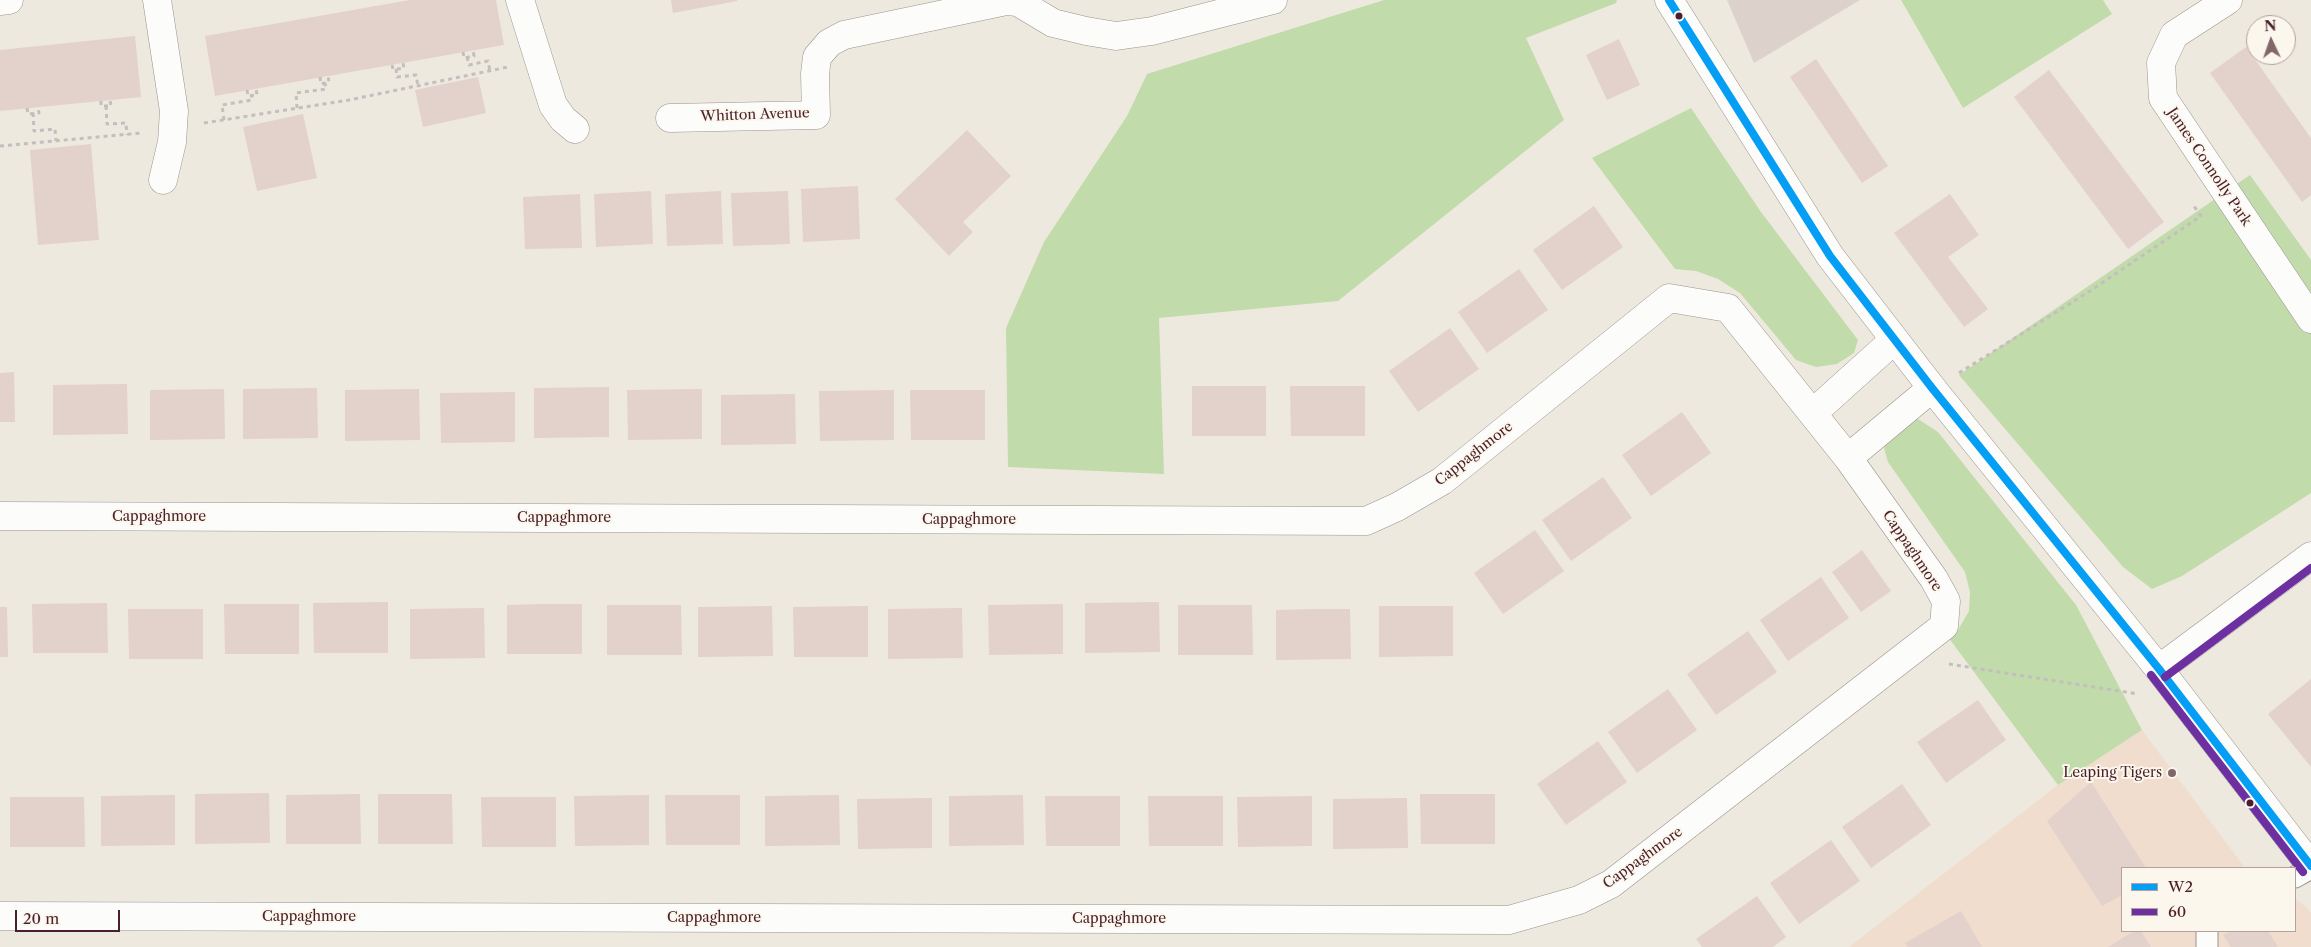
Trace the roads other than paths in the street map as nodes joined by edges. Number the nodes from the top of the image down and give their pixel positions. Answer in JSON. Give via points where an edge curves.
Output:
{"nodes":[{"id":1,"x":9,"y":0,"type":"edge"},
{"id":2,"x":157,"y":0,"type":"edge"},
{"id":3,"x":520,"y":0,"type":"edge"},
{"id":4,"x":1273,"y":0,"type":"edge"},
{"id":5,"x":1669,"y":0,"type":"edge"},
{"id":6,"x":2228,"y":0,"type":"edge"},
{"id":7,"x":0,"y":1,"type":"edge"},
{"id":8,"x":670,"y":118,"type":"dead end"},
{"id":9,"x":575,"y":128,"type":"dead end"},
{"id":10,"x":163,"y":180,"type":"dead end"},
{"id":11,"x":2311,"y":319,"type":"edge"},
{"id":12,"x":1894,"y":340,"type":"junction"},
{"id":13,"x":1942,"y":382,"type":"junction"},
{"id":14,"x":1813,"y":412,"type":"junction"},
{"id":15,"x":1848,"y":458,"type":"junction"},
{"id":16,"x":0,"y":516,"type":"edge"},
{"id":17,"x":2311,"y":556,"type":"edge"},
{"id":18,"x":2159,"y":669,"type":"junction"},
{"id":19,"x":2311,"y":867,"type":"edge"},
{"id":20,"x":2296,"y":876,"type":"edge"},
{"id":21,"x":0,"y":916,"type":"edge"},
{"id":22,"x":2207,"y":932,"type":"edge"},
{"id":23,"x":2207,"y":947,"type":"edge"}],
"edges":[{"from":1,"to":7,"type":"street"},
{"from":2,"to":10,"type":"street","via":[[174,111]]},
{"from":3,"to":9,"type":"street","via":[[553,105]]},
{"from":4,"to":8,"type":"street","name":"Whitton Avenue","via":[[1152,31],[1116,36],[1053,22],[1018,2],[1006,1],[844,35],[829,43],[817,57],[814,74],[816,115]]},
{"from":5,"to":12,"type":"street","via":[[1830,256]]},
{"from":6,"to":11,"type":"street","name":"James Connolly Park","via":[[2174,35],[2161,64],[2163,98]]},
{"from":12,"to":13,"type":"street"},
{"from":12,"to":14,"type":"street"},
{"from":13,"to":15,"type":"street"},
{"from":13,"to":18,"type":"street"},
{"from":14,"to":15,"type":"street","name":"Cappaghmore"},
{"from":14,"to":16,"type":"street","name":"Cappaghmore","via":[[1728,308],[1668,298],[1442,482],[1366,521]]},
{"from":15,"to":21,"type":"street","name":"Cappaghmore","via":[[1934,579],[1946,601],[1944,626],[1611,884],[1579,900],[1509,920]]},
{"from":17,"to":18,"type":"street"},
{"from":18,"to":19,"type":"street"},
{"from":19,"to":20,"type":"lane"},
{"from":22,"to":23,"type":"lane"}]}
